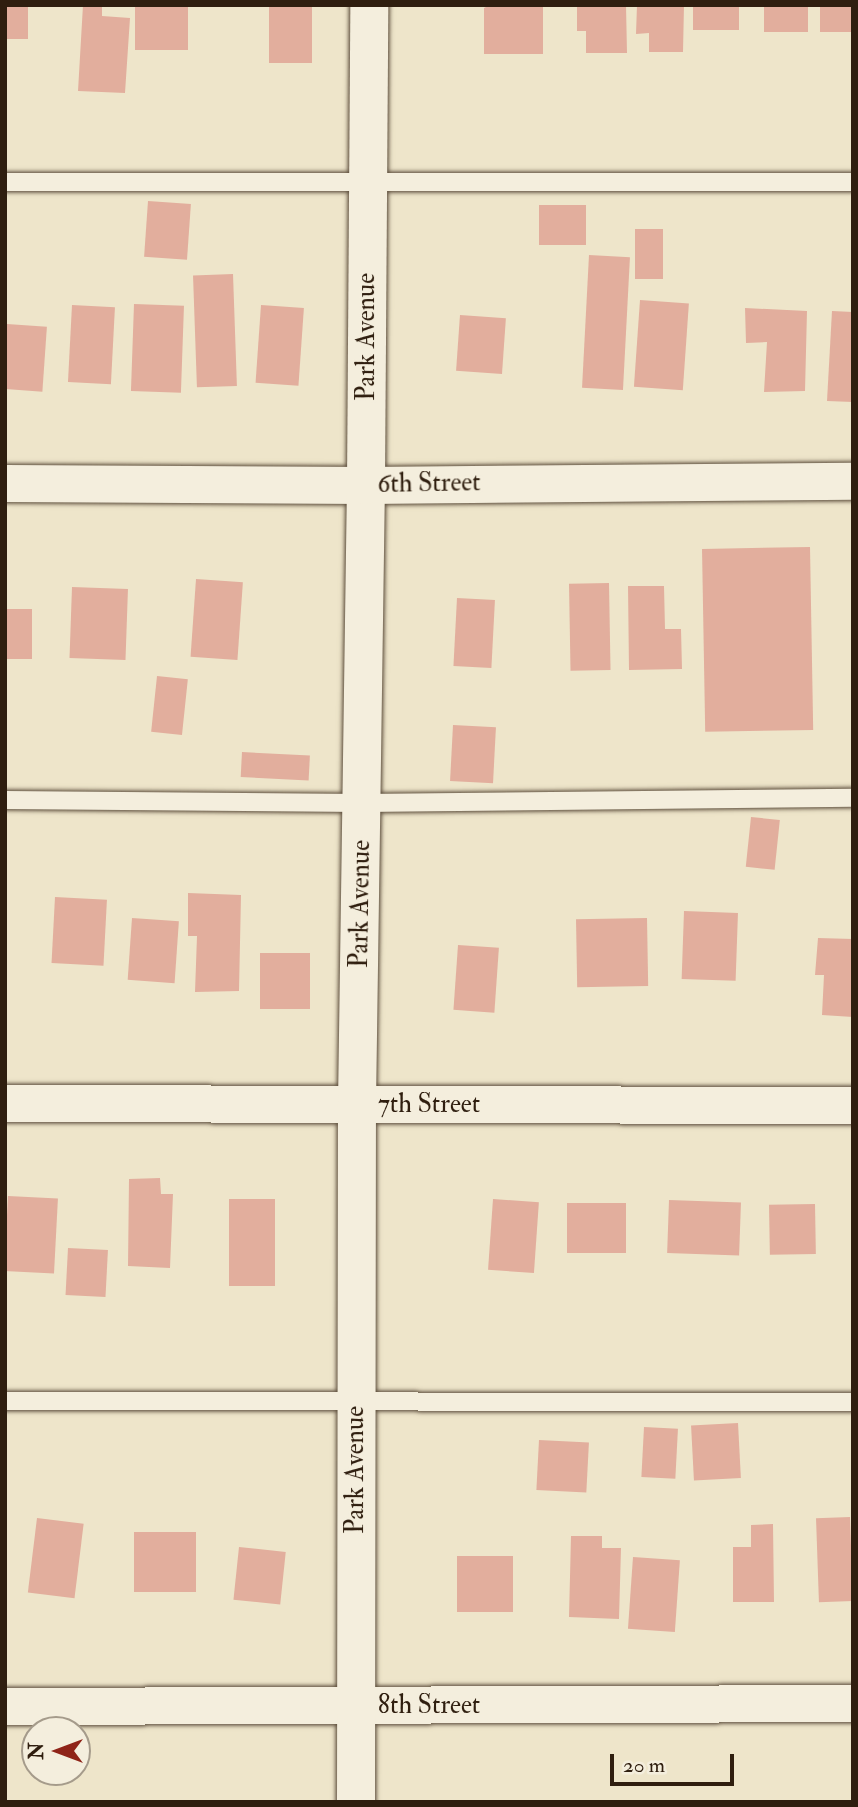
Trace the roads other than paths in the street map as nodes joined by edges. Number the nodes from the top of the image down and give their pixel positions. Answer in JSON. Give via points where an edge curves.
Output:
{"nodes":[{"id":1,"x":369,"y":5,"type":"edge"},
{"id":2,"x":5,"y":182,"type":"edge"},
{"id":3,"x":368,"y":182,"type":"junction"},
{"id":4,"x":853,"y":182,"type":"edge"},
{"id":5,"x":853,"y":481,"type":"edge"},
{"id":6,"x":5,"y":483,"type":"edge"},
{"id":7,"x":366,"y":485,"type":"junction"},
{"id":8,"x":853,"y":798,"type":"edge"},
{"id":9,"x":5,"y":800,"type":"edge"},
{"id":10,"x":362,"y":803,"type":"junction"},
{"id":11,"x":5,"y":1103,"type":"edge"},
{"id":12,"x":357,"y":1104,"type":"junction"},
{"id":13,"x":853,"y":1105,"type":"edge"},
{"id":14,"x":5,"y":1401,"type":"edge"},
{"id":15,"x":356,"y":1402,"type":"junction"},
{"id":16,"x":853,"y":1402,"type":"edge"},
{"id":17,"x":853,"y":1703,"type":"edge"},
{"id":18,"x":5,"y":1706,"type":"edge"},
{"id":19,"x":355,"y":1706,"type":"junction"},
{"id":20,"x":356,"y":1802,"type":"edge"}],
"edges":[{"from":1,"to":3,"type":"street","name":"Park Avenue"},
{"from":2,"to":3,"type":"lane"},
{"from":3,"to":4,"type":"lane"},
{"from":3,"to":7,"type":"street","name":"Park Avenue"},
{"from":5,"to":7,"type":"street","name":"6th Street"},
{"from":6,"to":7,"type":"street","name":"6th Street"},
{"from":7,"to":10,"type":"street","name":"Park Avenue"},
{"from":8,"to":10,"type":"lane"},
{"from":9,"to":10,"type":"lane"},
{"from":10,"to":12,"type":"street","name":"Park Avenue"},
{"from":11,"to":12,"type":"street","name":"7th Street"},
{"from":12,"to":13,"type":"street","name":"7th Street"},
{"from":12,"to":15,"type":"street","name":"Park Avenue"},
{"from":14,"to":15,"type":"lane"},
{"from":15,"to":16,"type":"lane"},
{"from":15,"to":19,"type":"street","name":"Park Avenue"},
{"from":17,"to":19,"type":"street","name":"8th Street"},
{"from":18,"to":19,"type":"street","name":"8th Street"},
{"from":19,"to":20,"type":"street","name":"Park Avenue"}]}
